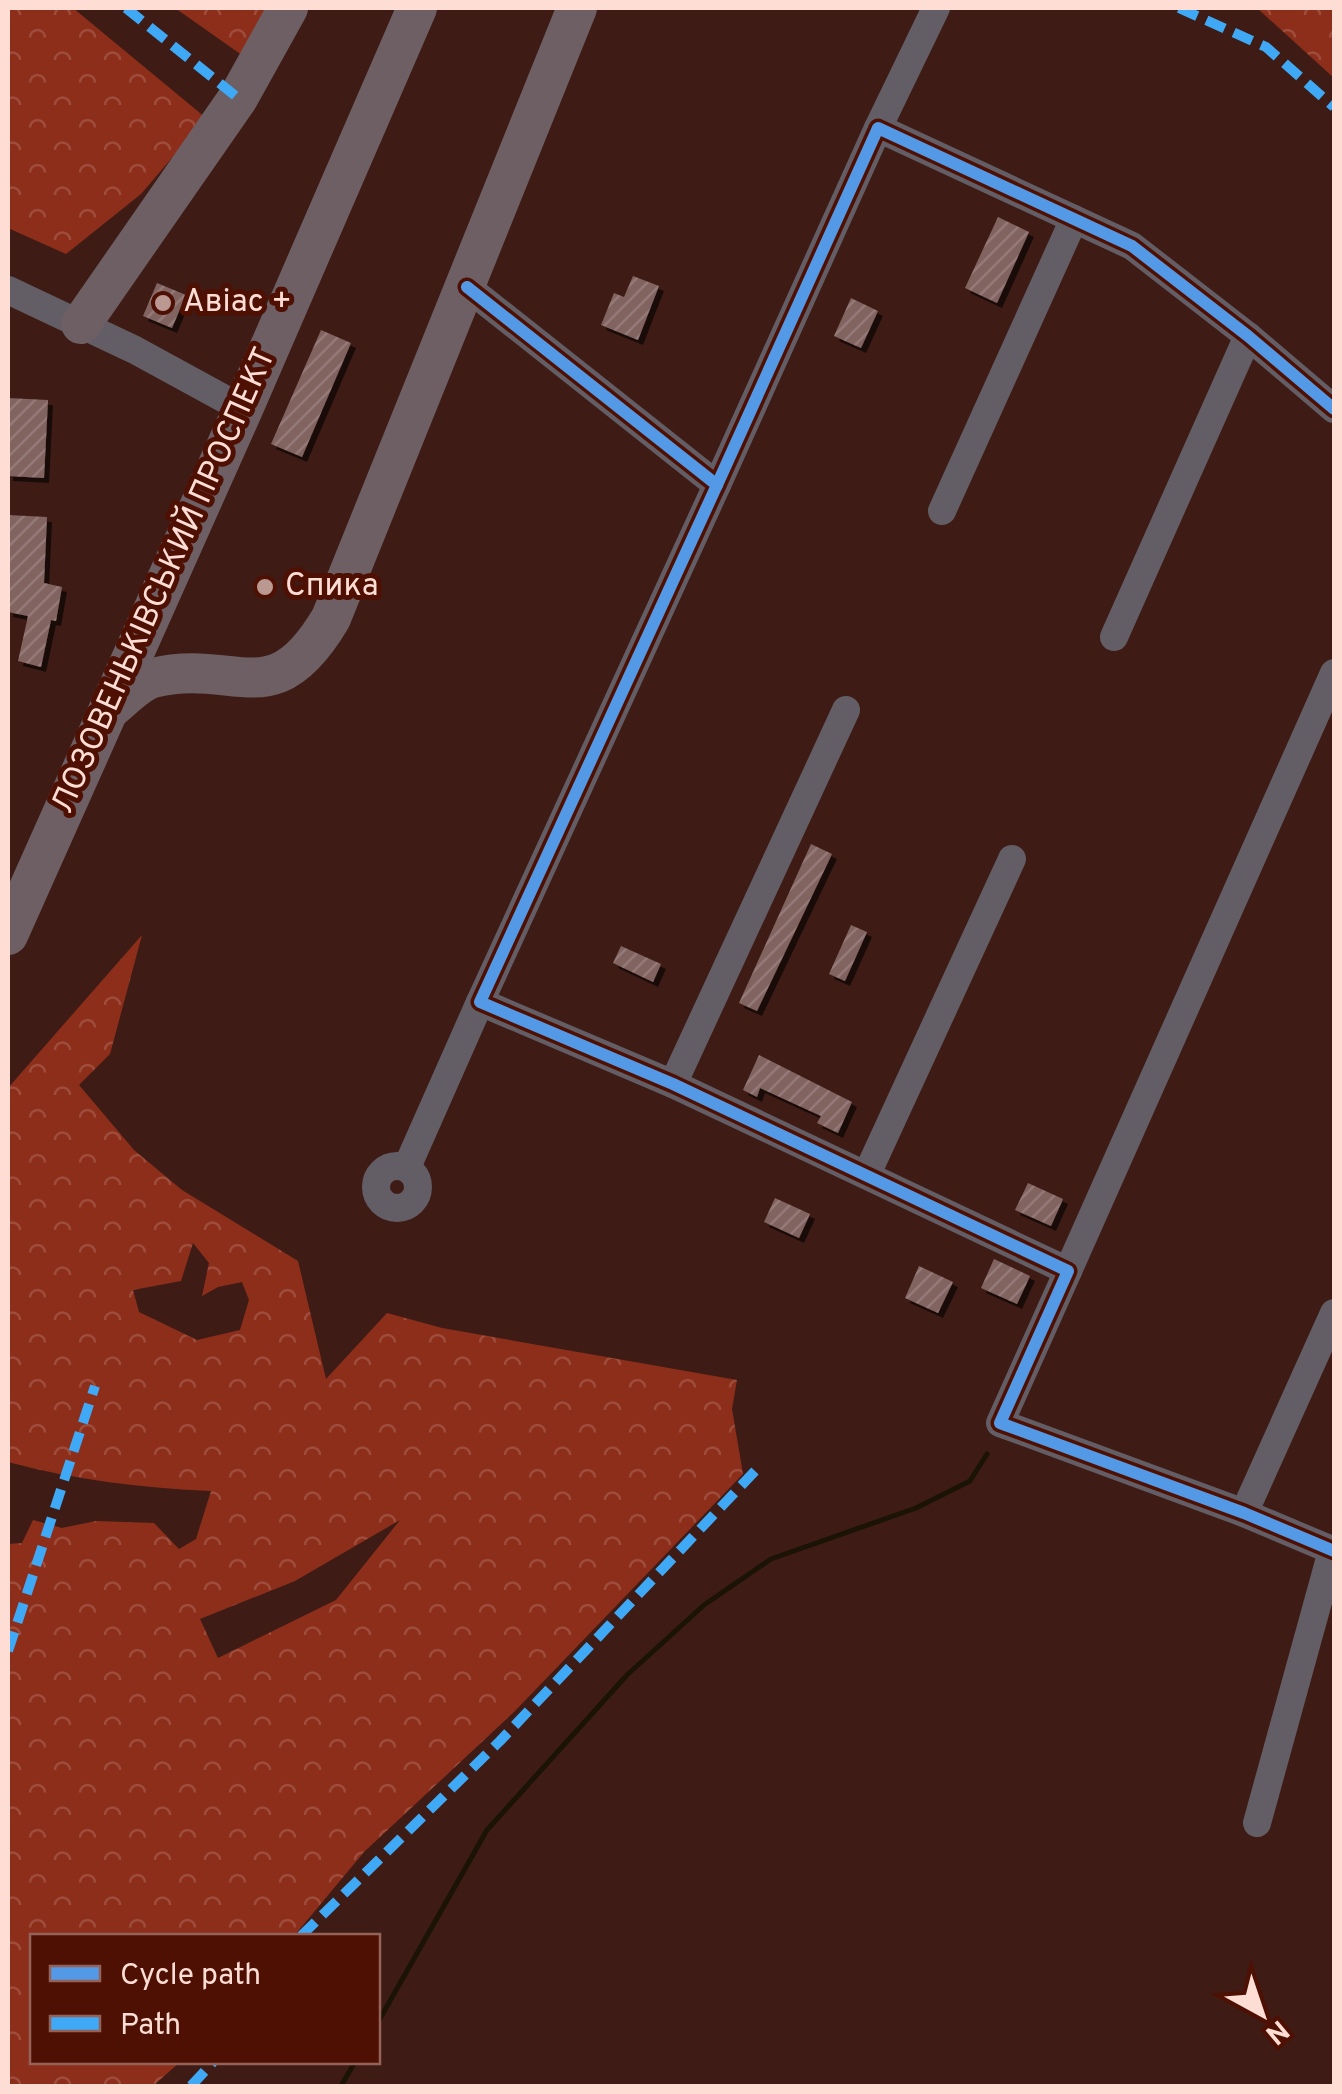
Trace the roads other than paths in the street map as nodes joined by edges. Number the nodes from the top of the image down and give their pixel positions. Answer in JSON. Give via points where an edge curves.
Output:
{"nodes":[{"id":1,"x":288,"y":8,"type":"edge"},
{"id":2,"x":417,"y":8,"type":"edge"},
{"id":3,"x":577,"y":8,"type":"edge"},
{"id":4,"x":936,"y":8,"type":"edge"},
{"id":5,"x":878,"y":128,"type":"junction"},
{"id":6,"x":1074,"y":218,"type":"junction"},
{"id":7,"x":467,"y":288,"type":"junction"},
{"id":8,"x":8,"y":290,"type":"edge"},
{"id":9,"x":80,"y":324,"type":"junction"},
{"id":10,"x":1248,"y":336,"type":"junction"},
{"id":11,"x":243,"y":409,"type":"junction"},
{"id":12,"x":1334,"y":409,"type":"edge"},
{"id":13,"x":717,"y":485,"type":"junction"},
{"id":14,"x":942,"y":510,"type":"dead end"},
{"id":15,"x":1114,"y":637,"type":"dead end"},
{"id":16,"x":1334,"y":673,"type":"edge"},
{"id":17,"x":846,"y":710,"type":"dead end"},
{"id":18,"x":106,"y":712,"type":"junction"},
{"id":19,"x":1012,"y":859,"type":"dead end"},
{"id":20,"x":8,"y":935,"type":"edge"},
{"id":21,"x":480,"y":1002,"type":"junction"},
{"id":22,"x":673,"y":1084,"type":"junction"},
{"id":23,"x":407,"y":1167,"type":"dead end"},
{"id":24,"x":867,"y":1174,"type":"junction"},
{"id":25,"x":1068,"y":1272,"type":"junction"},
{"id":26,"x":1334,"y":1313,"type":"edge"},
{"id":27,"x":1244,"y":1513,"type":"junction"},
{"id":28,"x":1334,"y":1551,"type":"edge"},
{"id":29,"x":1256,"y":1823,"type":"dead end"}],
"edges":[{"from":1,"to":9,"type":"highway","via":[[238,98]]},
{"from":2,"to":11,"type":"highway","name":"ЛОЗОВЕНЬКІВСЬКИЙ ПРОСПЕКТ"},
{"from":3,"to":7,"type":"highway"},
{"from":4,"to":5,"type":"street"},
{"from":5,"to":6,"type":"street"},
{"from":5,"to":13,"type":"street"},
{"from":6,"to":10,"type":"street","via":[[1132,246]]},
{"from":6,"to":14,"type":"street"},
{"from":7,"to":13,"type":"street"},
{"from":7,"to":18,"type":"highway","via":[[331,618],[308,655],[257,678],[150,678]]},
{"from":8,"to":9,"type":"street"},
{"from":9,"to":11,"type":"street"},
{"from":10,"to":12,"type":"street"},
{"from":10,"to":15,"type":"street"},
{"from":11,"to":18,"type":"highway","name":"ЛОЗОВЕНЬКІВСЬКИЙ ПРОСПЕКТ"},
{"from":13,"to":21,"type":"street"},
{"from":16,"to":25,"type":"street"},
{"from":17,"to":22,"type":"street"},
{"from":18,"to":20,"type":"highway","name":"ЛОЗОВЕНЬКІВСЬКИЙ ПРОСПЕКТ"},
{"from":19,"to":24,"type":"street"},
{"from":21,"to":22,"type":"street"},
{"from":21,"to":23,"type":"street"},
{"from":22,"to":24,"type":"street"},
{"from":24,"to":25,"type":"street"},
{"from":25,"to":27,"type":"street","via":[[1000,1423]]},
{"from":26,"to":27,"type":"street"},
{"from":27,"to":28,"type":"street"},
{"from":28,"to":29,"type":"street"}]}
